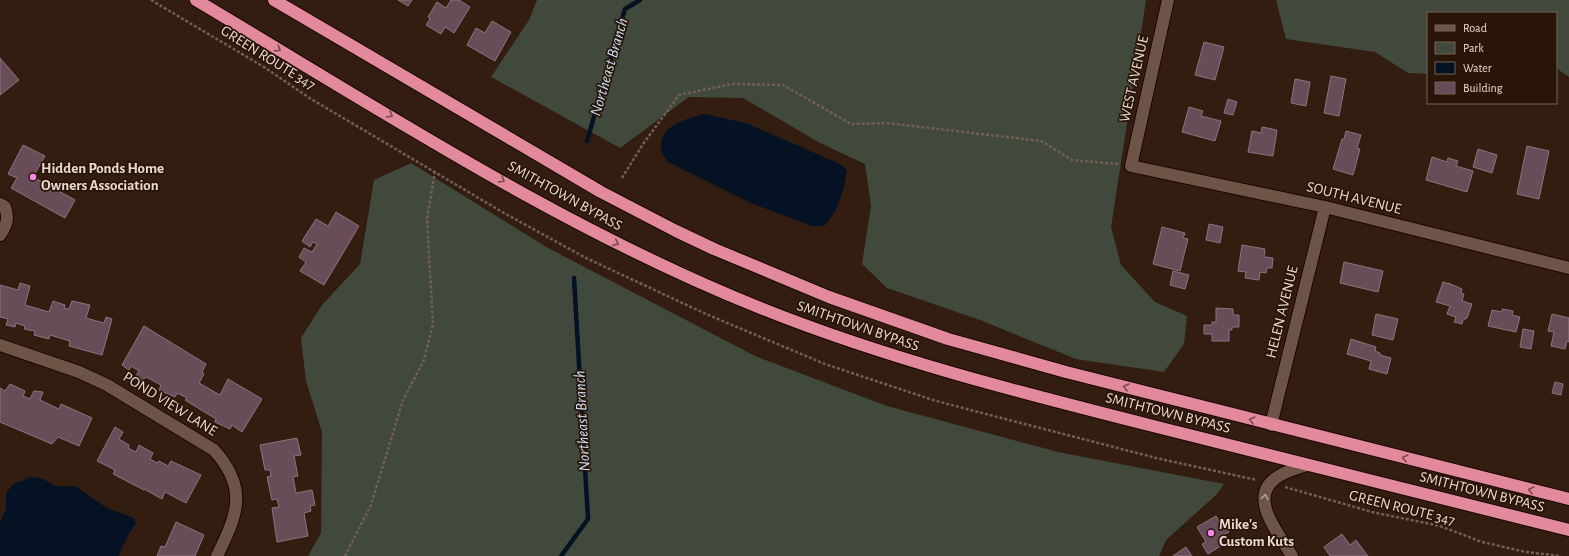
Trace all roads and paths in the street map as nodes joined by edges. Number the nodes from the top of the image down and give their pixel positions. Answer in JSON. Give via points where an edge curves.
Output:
{"nodes":[{"id":1,"x":151,"y":0,"type":"edge"},
{"id":2,"x":196,"y":0,"type":"edge"},
{"id":3,"x":274,"y":0,"type":"edge"},
{"id":4,"x":1168,"y":0,"type":"edge"},
{"id":5,"x":373,"y":135,"type":"dead end"},
{"id":6,"x":1131,"y":166,"type":"junction"},
{"id":7,"x":435,"y":171,"type":"dead end"},
{"id":8,"x":622,"y":178,"type":"dead end"},
{"id":9,"x":0,"y":204,"type":"edge"},
{"id":10,"x":1325,"y":207,"type":"junction"},
{"id":11,"x":0,"y":235,"type":"edge"},
{"id":12,"x":1569,"y":268,"type":"edge"},
{"id":13,"x":0,"y":345,"type":"edge"},
{"id":14,"x":1271,"y":425,"type":"junction"},
{"id":15,"x":1307,"y":465,"type":"junction"},
{"id":16,"x":1285,"y":487,"type":"dead end"},
{"id":17,"x":1569,"y":499,"type":"edge"},
{"id":18,"x":1569,"y":530,"type":"edge"},
{"id":19,"x":217,"y":556,"type":"edge"},
{"id":20,"x":345,"y":556,"type":"edge"},
{"id":21,"x":1292,"y":556,"type":"edge"},
{"id":22,"x":1561,"y":556,"type":"edge"}],
"edges":[{"from":1,"to":5,"type":"path","name":"GREEN ROUTE 347"},
{"from":2,"to":15,"type":"highway","name":"SMITHTOWN BYPASS","one_way":true,"via":[[448,149],[593,231],[754,306],[868,348],[969,379]]},
{"from":14,"to":3,"type":"highway","name":"SMITHTOWN BYPASS","one_way":true,"via":[[948,339],[867,312],[760,269],[676,231],[601,192]]},
{"from":4,"to":6,"type":"street","name":"WEST AVENUE"},
{"from":6,"to":8,"type":"path","via":[[1072,160],[1041,141],[887,123],[851,124],[783,85],[732,84],[679,95]]},
{"from":6,"to":10,"type":"street","name":"SOUTH AVENUE"},
{"from":7,"to":20,"type":"path","via":[[427,220],[432,324],[424,360],[403,400],[371,504]]},
{"from":9,"to":11,"type":"street","via":[[5,207],[8,221]]},
{"from":10,"to":12,"type":"street","name":"SOUTH AVENUE"},
{"from":10,"to":14,"type":"street","name":"HELEN AVENUE"},
{"from":13,"to":19,"type":"street","name":"POND VIEW LANE","via":[[79,372],[107,385],[214,450],[226,464],[234,481],[237,500],[235,518]]},
{"from":17,"to":14,"type":"highway","name":"SMITHTOWN BYPASS","one_way":true},
{"from":15,"to":18,"type":"highway","name":"SMITHTOWN BYPASS"},
{"from":21,"to":15,"type":"street","one_way":true,"via":[[1265,509],[1264,498],[1274,479]]},
{"from":16,"to":22,"type":"path","name":"GREEN ROUTE 347","via":[[1372,512],[1440,526],[1482,542],[1531,553]]}]}
